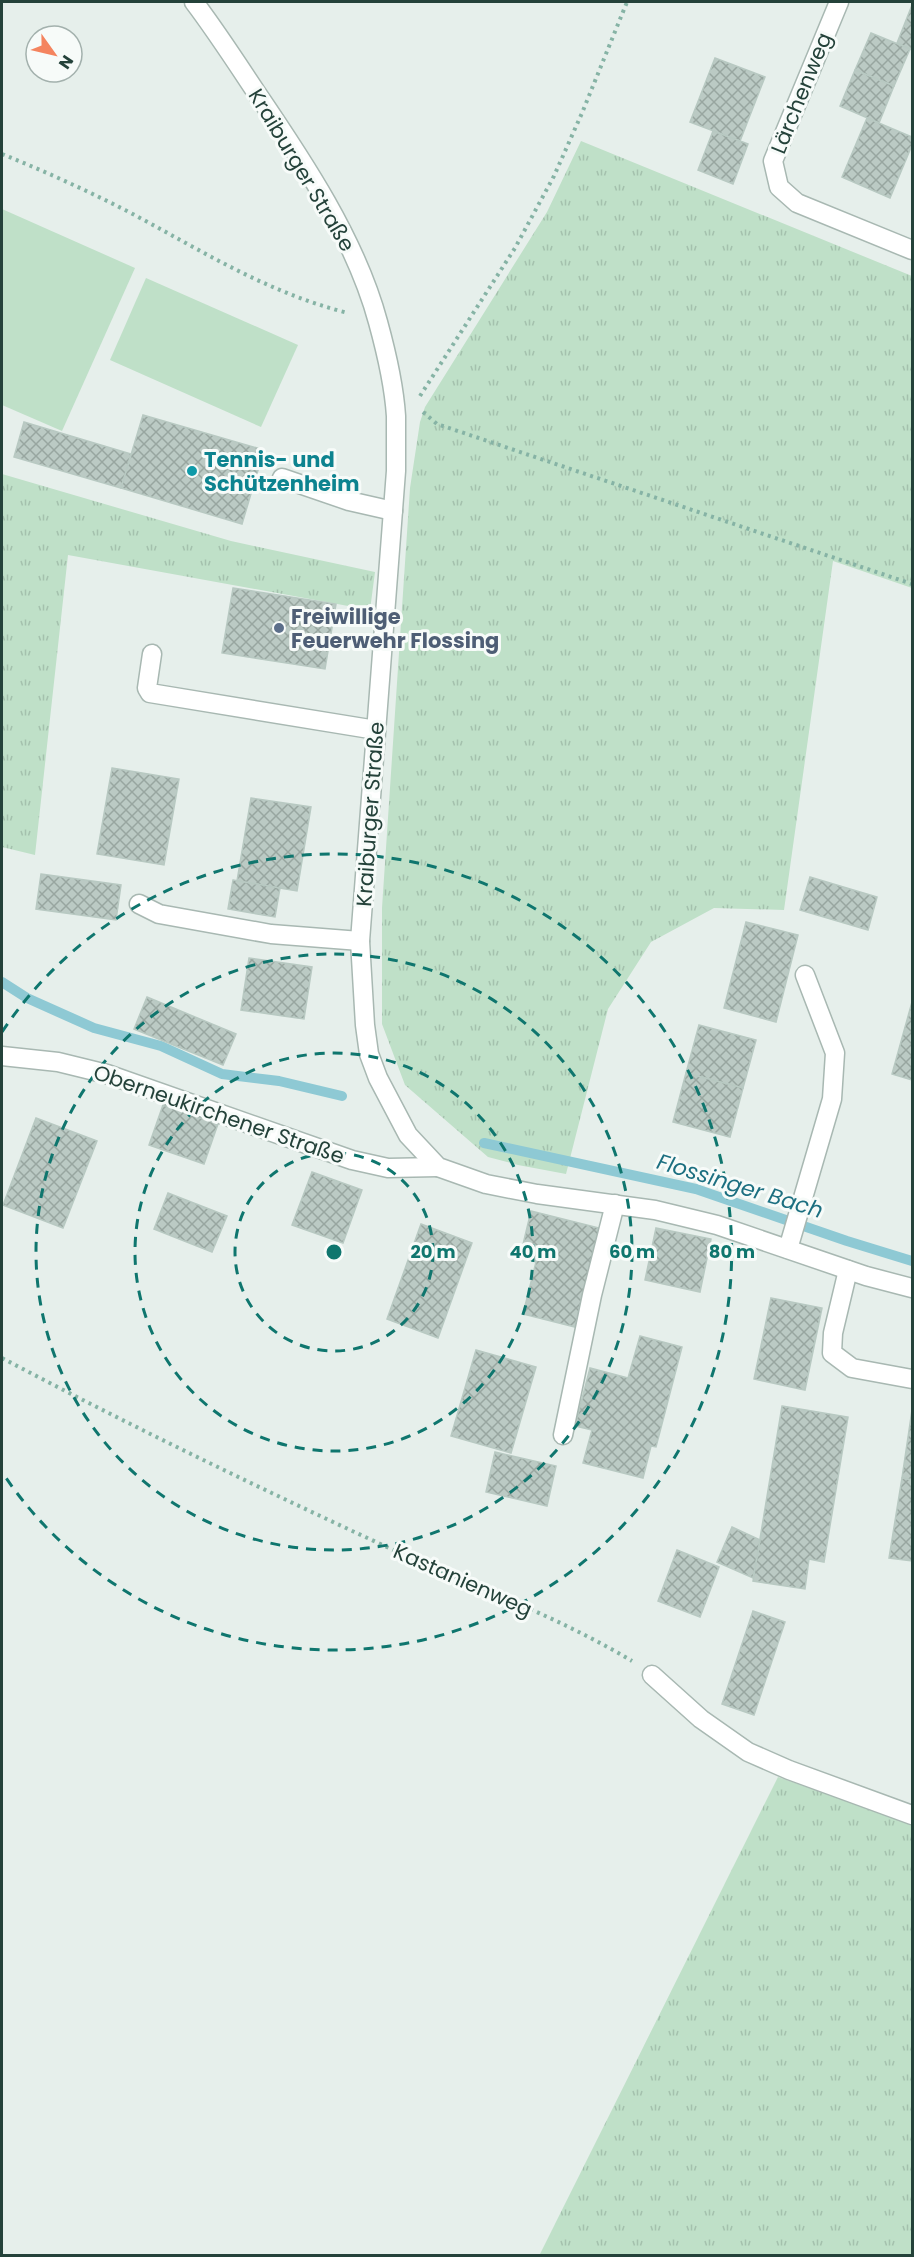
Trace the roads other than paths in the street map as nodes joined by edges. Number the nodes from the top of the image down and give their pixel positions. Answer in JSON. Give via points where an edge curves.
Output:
{"nodes":[{"id":1,"x":194,"y":2,"type":"edge"},
{"id":2,"x":839,"y":2,"type":"edge"},
{"id":3,"x":912,"y":250,"type":"edge"},
{"id":4,"x":282,"y":478,"type":"dead end"},
{"id":5,"x":393,"y":511,"type":"junction"},
{"id":6,"x":152,"y":654,"type":"dead end"},
{"id":7,"x":376,"y":730,"type":"junction"},
{"id":8,"x":139,"y":904,"type":"dead end"},
{"id":9,"x":360,"y":941,"type":"junction"},
{"id":10,"x":805,"y":975,"type":"dead end"},
{"id":11,"x":2,"y":1056,"type":"edge"},
{"id":12,"x":438,"y":1167,"type":"junction"},
{"id":13,"x":615,"y":1204,"type":"junction"},
{"id":14,"x":789,"y":1244,"type":"junction"},
{"id":15,"x":849,"y":1270,"type":"junction"},
{"id":16,"x":912,"y":1288,"type":"edge"},
{"id":17,"x":912,"y":1379,"type":"edge"},
{"id":18,"x":563,"y":1436,"type":"dead end"},
{"id":19,"x":652,"y":1675,"type":"road end"},
{"id":20,"x":912,"y":1815,"type":"edge"}],
"edges":[{"from":1,"to":5,"type":"street","name":"Kraiburger Straße","via":[[289,140],[357,263],[378,320],[396,414]]},
{"from":2,"to":3,"type":"street","name":"Lärchenweg","via":[[773,161],[779,187],[797,203]]},
{"from":4,"to":5,"type":"street"},
{"from":5,"to":7,"type":"street","name":"Kraiburger Straße"},
{"from":6,"to":7,"type":"street","via":[[147,688],[150,693]]},
{"from":7,"to":9,"type":"street","name":"Kraiburger Straße"},
{"from":8,"to":9,"type":"street","via":[[159,914],[271,934]]},
{"from":9,"to":12,"type":"street","name":"Kraiburger Straße","via":[[369,1054],[408,1135]]},
{"from":10,"to":14,"type":"street","via":[[835,1053],[832,1099]]},
{"from":11,"to":12,"type":"street","name":"Oberneukirchener Straße","via":[[58,1062],[107,1074],[352,1160],[388,1168]]},
{"from":12,"to":13,"type":"street","name":"Kraiburger Straße","via":[[486,1184]]},
{"from":13,"to":14,"type":"street","name":"Kraiburger Straße","via":[[655,1210]]},
{"from":13,"to":18,"type":"street"},
{"from":14,"to":15,"type":"street","name":"Kraiburger Straße"},
{"from":15,"to":16,"type":"street","name":"Kraiburger Straße"},
{"from":15,"to":17,"type":"street","via":[[833,1333],[832,1353],[852,1368]]},
{"from":19,"to":20,"type":"street","via":[[701,1719],[748,1752]]}]}
